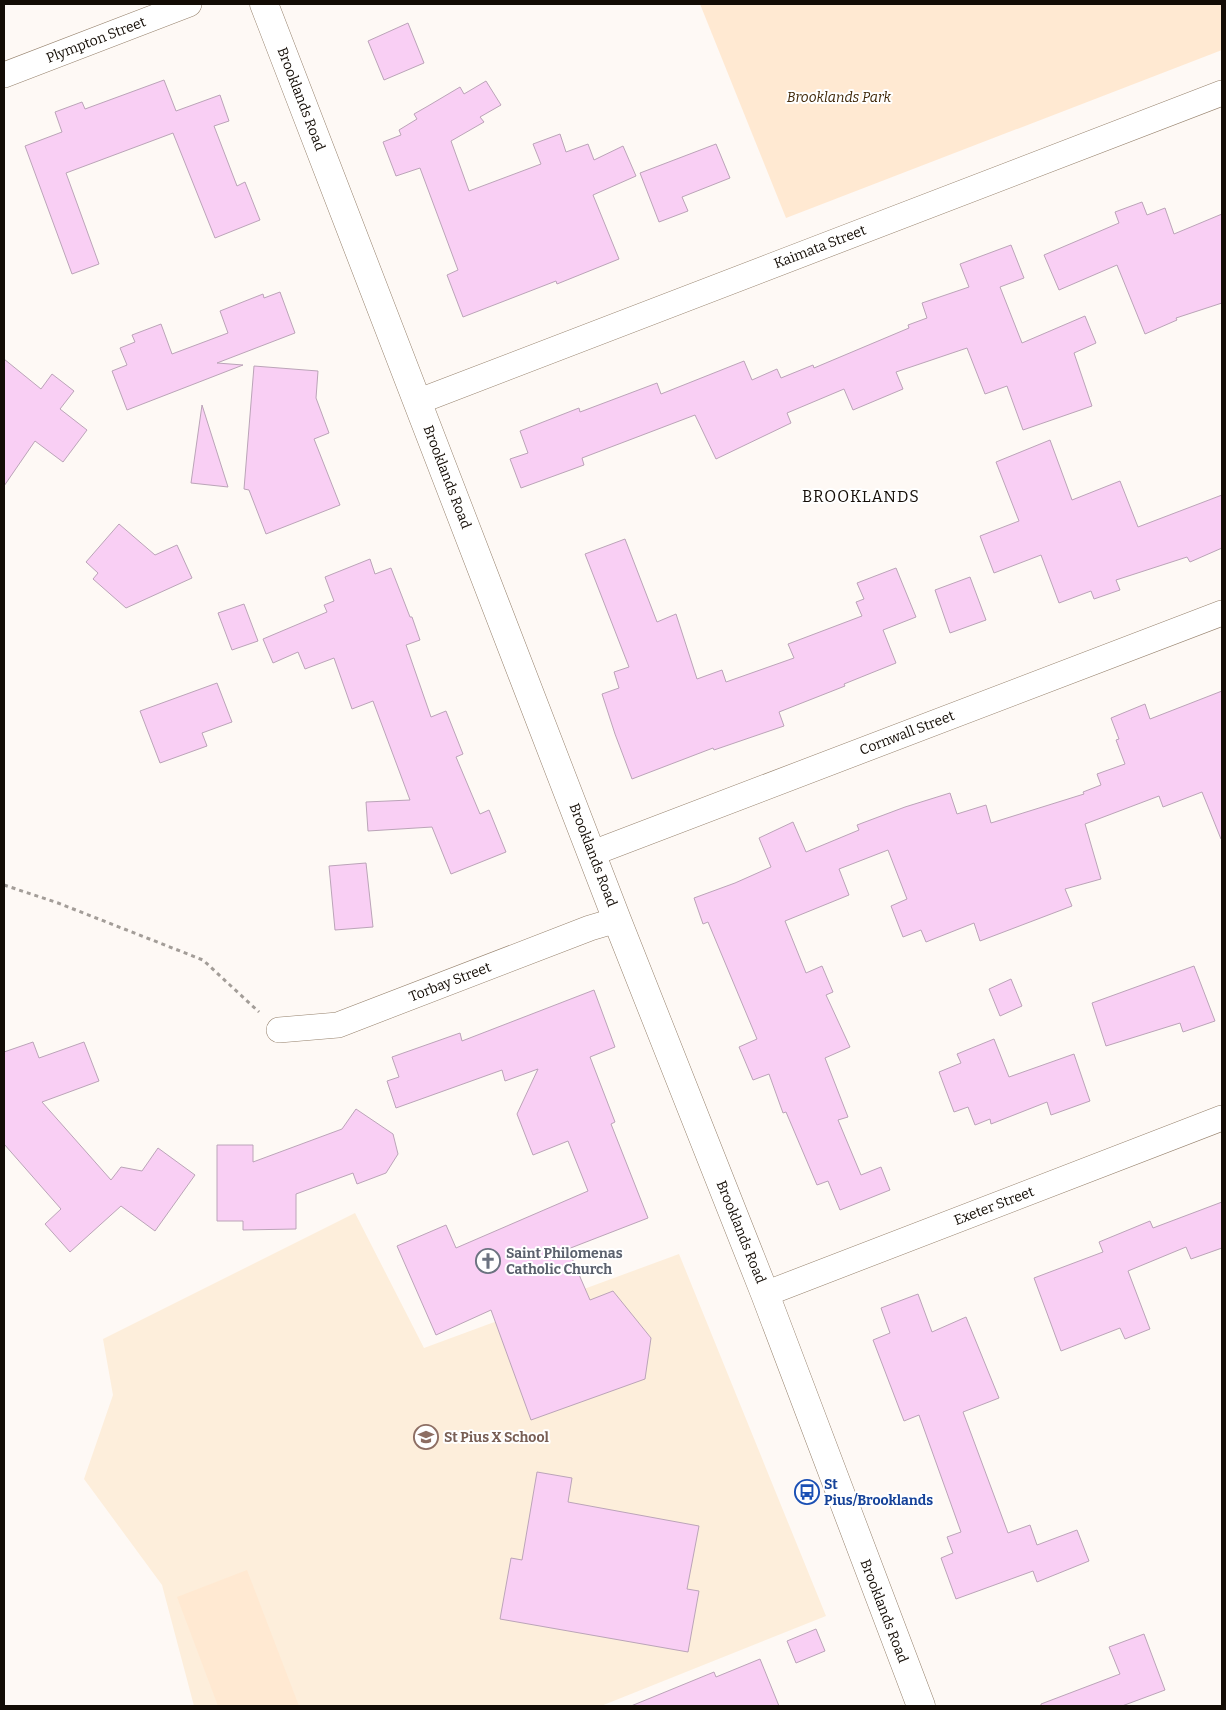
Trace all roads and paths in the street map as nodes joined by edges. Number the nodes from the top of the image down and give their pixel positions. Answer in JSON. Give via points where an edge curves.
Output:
{"nodes":[{"id":1,"x":188,"y":4,"type":"edge"},
{"id":2,"x":264,"y":4,"type":"edge"},
{"id":3,"x":4,"y":75,"type":"edge"},
{"id":4,"x":1222,"y":93,"type":"edge"},
{"id":5,"x":418,"y":402,"type":"junction"},
{"id":6,"x":1222,"y":613,"type":"edge"},
{"id":7,"x":593,"y":853,"type":"junction"},
{"id":8,"x":4,"y":885,"type":"edge"},
{"id":9,"x":617,"y":920,"type":"junction"},
{"id":10,"x":279,"y":1030,"type":"joint"},
{"id":11,"x":1222,"y":1118,"type":"edge"},
{"id":12,"x":765,"y":1294,"type":"junction"},
{"id":13,"x":921,"y":1706,"type":"edge"}],
"edges":[{"from":1,"to":3,"type":"street","name":"Plympton Street"},
{"from":2,"to":5,"type":"street","name":"Brooklands Road"},
{"from":4,"to":5,"type":"street","name":"Kaimata Street"},
{"from":5,"to":7,"type":"street","name":"Brooklands Road"},
{"from":6,"to":7,"type":"street","name":"Cornwall Street"},
{"from":7,"to":9,"type":"street","name":"Brooklands Road"},
{"from":8,"to":10,"type":"path","via":[[203,960]]},
{"from":9,"to":10,"type":"street","name":"Torbay Street","via":[[338,1024]]},
{"from":9,"to":12,"type":"street","name":"Brooklands Road"},
{"from":11,"to":12,"type":"street","name":"Exeter Street"},
{"from":12,"to":13,"type":"street","name":"Brooklands Road"}]}
